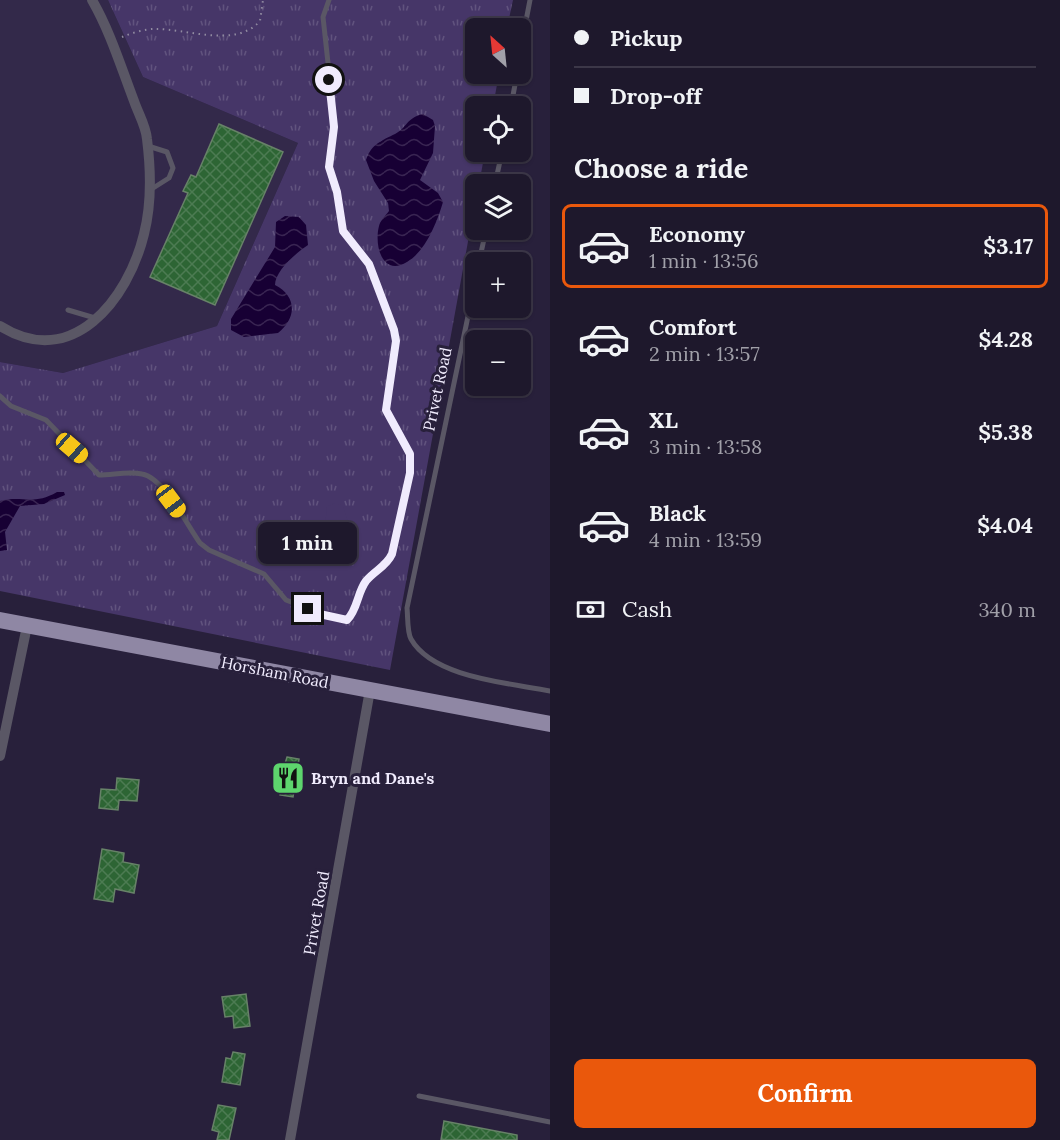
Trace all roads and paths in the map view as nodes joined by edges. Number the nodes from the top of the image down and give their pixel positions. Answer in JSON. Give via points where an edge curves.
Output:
{"nodes":[{"id":1,"x":92,"y":0,"type":"edge"},
{"id":2,"x":263,"y":0,"type":"edge"},
{"id":3,"x":329,"y":0,"type":"edge"},
{"id":4,"x":530,"y":0,"type":"edge"},
{"id":5,"x":527,"y":18,"type":"edge"},
{"id":6,"x":111,"y":42,"type":"junction"},
{"id":7,"x":148,"y":146,"type":"junction"},
{"id":8,"x":150,"y":190,"type":"junction"},
{"id":9,"x":68,"y":310,"type":"dead end"},
{"id":10,"x":468,"y":318,"type":"edge"},
{"id":11,"x":98,"y":319,"type":"junction"},
{"id":12,"x":0,"y":326,"type":"edge"},
{"id":13,"x":0,"y":396,"type":"edge"},
{"id":14,"x":0,"y":620,"type":"edge"},
{"id":15,"x":27,"y":626,"type":"junction"},
{"id":16,"x":370,"y":690,"type":"junction"},
{"id":17,"x":550,"y":691,"type":"edge"},
{"id":18,"x":550,"y":724,"type":"edge"},
{"id":19,"x":0,"y":756,"type":"edge"},
{"id":20,"x":419,"y":1096,"type":"dead end"},
{"id":21,"x":550,"y":1122,"type":"edge"},
{"id":22,"x":290,"y":1140,"type":"edge"}],
"edges":[{"from":1,"to":6,"type":"street"},
{"from":2,"to":6,"type":"path","via":[[260,21],[247,31],[219,35],[154,29]]},
{"from":3,"to":13,"type":"lane","via":[[323,17],[334,127],[329,167],[343,231],[369,264],[394,330],[396,341],[386,410],[410,454],[410,473],[392,554],[387,565],[365,583],[353,614],[347,620],[286,600],[264,574],[200,543],[150,476],[99,475],[46,420],[10,406]]},
{"from":4,"to":5,"type":"lane"},
{"from":6,"to":7,"type":"street"},
{"from":7,"to":8,"type":"street"},
{"from":7,"to":8,"type":"lane","via":[[167,152],[173,168],[170,178]]},
{"from":8,"to":11,"type":"street","via":[[144,235],[125,285]]},
{"from":9,"to":11,"type":"lane"},
{"from":10,"to":17,"type":"lane","name":"Privet Road","via":[[407,608],[410,638],[428,659],[467,674]]},
{"from":11,"to":12,"type":"street","via":[[76,334],[46,341],[18,337]]},
{"from":14,"to":15,"type":"main road","name":"Horsham Road"},
{"from":15,"to":16,"type":"main road","name":"Horsham Road"},
{"from":15,"to":19,"type":"street"},
{"from":16,"to":18,"type":"main road","name":"Horsham Road"},
{"from":16,"to":22,"type":"street","name":"Privet Road"},
{"from":20,"to":21,"type":"lane"}]}
